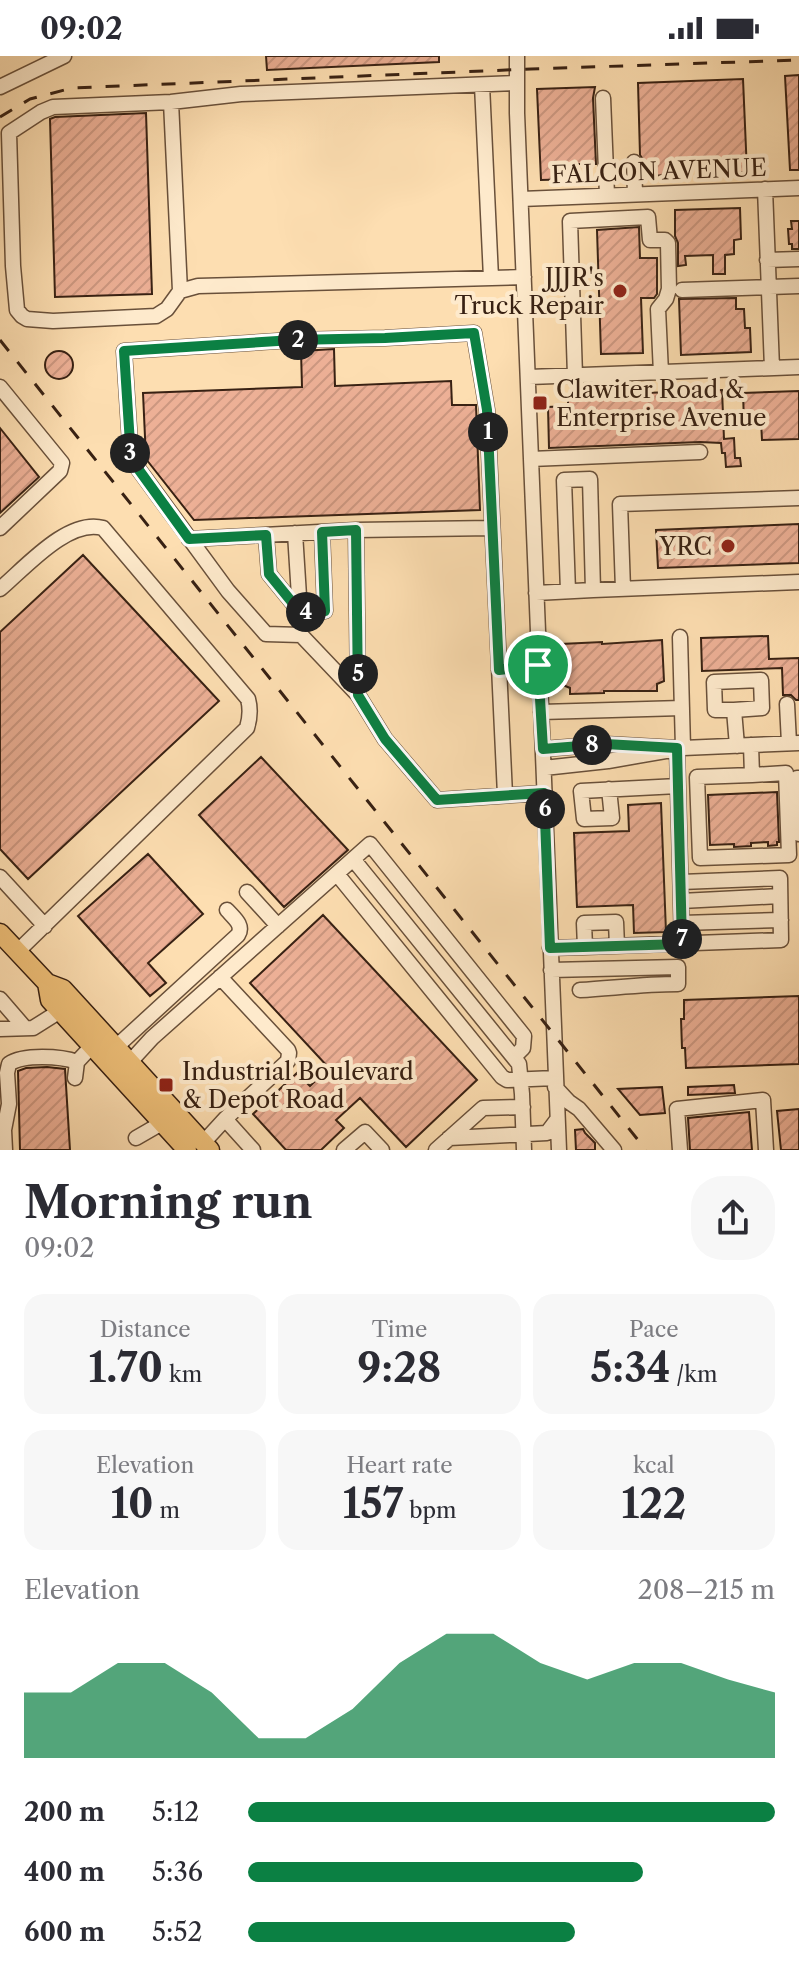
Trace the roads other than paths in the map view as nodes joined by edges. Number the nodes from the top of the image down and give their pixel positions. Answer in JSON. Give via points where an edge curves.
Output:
{"nodes":[{"id":1,"x":64,"y":56,"type":"edge"},
{"id":2,"x":517,"y":56,"type":"edge"},
{"id":3,"x":517,"y":83,"type":"junction"},
{"id":4,"x":482,"y":85,"type":"junction"},
{"id":5,"x":0,"y":87,"type":"edge"},
{"id":6,"x":603,"y":98,"type":"dead end"},
{"id":7,"x":171,"y":102,"type":"junction"},
{"id":8,"x":634,"y":162,"type":"dead end"},
{"id":9,"x":799,"y":188,"type":"edge"},
{"id":10,"x":765,"y":189,"type":"junction"},
{"id":11,"x":635,"y":194,"type":"junction"},
{"id":12,"x":607,"y":195,"type":"junction"},
{"id":13,"x":521,"y":199,"type":"junction"},
{"id":14,"x":799,"y":259,"type":"edge"},
{"id":15,"x":767,"y":260,"type":"junction"},
{"id":16,"x":524,"y":277,"type":"junction"},
{"id":17,"x":491,"y":278,"type":"junction"},
{"id":18,"x":799,"y":286,"type":"edge"},
{"id":19,"x":768,"y":287,"type":"junction"},
{"id":20,"x":682,"y":290,"type":"dead end"},
{"id":21,"x":180,"y":291,"type":"junction"},
{"id":22,"x":799,"y":367,"type":"edge"},
{"id":23,"x":772,"y":368,"type":"junction"},
{"id":24,"x":661,"y":373,"type":"junction"},
{"id":25,"x":575,"y":376,"type":"junction"},
{"id":26,"x":529,"y":377,"type":"junction"},
{"id":27,"x":0,"y":387,"type":"edge"},
{"id":28,"x":700,"y":452,"type":"dead end"},
{"id":29,"x":531,"y":459,"type":"junction"},
{"id":30,"x":799,"y":498,"type":"edge"},
{"id":31,"x":0,"y":528,"type":"edge"},
{"id":32,"x":492,"y":528,"type":"junction"},
{"id":33,"x":356,"y":530,"type":"junction"},
{"id":34,"x":322,"y":532,"type":"junction"},
{"id":35,"x":295,"y":533,"type":"junction"},
{"id":36,"x":266,"y":535,"type":"junction"},
{"id":37,"x":189,"y":539,"type":"junction"},
{"id":38,"x":799,"y":582,"type":"edge"},
{"id":39,"x":0,"y":589,"type":"edge"},
{"id":40,"x":623,"y":589,"type":"junction"},
{"id":41,"x":593,"y":590,"type":"junction"},
{"id":42,"x":568,"y":591,"type":"junction"},
{"id":43,"x":536,"y":593,"type":"junction"},
{"id":44,"x":300,"y":612,"type":"junction"},
{"id":45,"x":680,"y":637,"type":"dead end"},
{"id":46,"x":538,"y":665,"type":"junction"},
{"id":47,"x":499,"y":670,"type":"junction"},
{"id":48,"x":358,"y":695,"type":"junction"},
{"id":49,"x":787,"y":704,"type":"dead end"},
{"id":50,"x":682,"y":708,"type":"junction"},
{"id":51,"x":734,"y":710,"type":"dead end"},
{"id":52,"x":541,"y":712,"type":"junction"},
{"id":53,"x":794,"y":743,"type":"edge"},
{"id":54,"x":744,"y":745,"type":"junction"},
{"id":55,"x":680,"y":748,"type":"junction"},
{"id":56,"x":543,"y":749,"type":"junction"},
{"id":57,"x":544,"y":768,"type":"junction"},
{"id":58,"x":752,"y":775,"type":"junction"},
{"id":59,"x":799,"y":778,"type":"edge"},
{"id":60,"x":678,"y":786,"type":"junction"},
{"id":61,"x":609,"y":789,"type":"dead end"},
{"id":62,"x":544,"y":793,"type":"junction"},
{"id":63,"x":505,"y":795,"type":"junction"},
{"id":64,"x":799,"y":834,"type":"edge"},
{"id":65,"x":353,"y":859,"type":"junction"},
{"id":66,"x":337,"y":874,"type":"junction"},
{"id":67,"x":0,"y":877,"type":"edge"},
{"id":68,"x":681,"y":882,"type":"junction"},
{"id":69,"x":247,"y":892,"type":"dead end"},
{"id":70,"x":780,"y":896,"type":"junction"},
{"id":71,"x":681,"y":901,"type":"junction"},
{"id":72,"x":227,"y":910,"type":"dead end"},
{"id":73,"x":781,"y":920,"type":"junction"},
{"id":74,"x":682,"y":923,"type":"junction"},
{"id":75,"x":45,"y":926,"type":"junction"},
{"id":76,"x":278,"y":926,"type":"junction"},
{"id":77,"x":0,"y":933,"type":"edge"},
{"id":78,"x":682,"y":944,"type":"junction"},
{"id":79,"x":617,"y":946,"type":"junction"},
{"id":80,"x":585,"y":947,"type":"junction"},
{"id":81,"x":550,"y":948,"type":"junction"},
{"id":82,"x":17,"y":952,"type":"junction"},
{"id":83,"x":551,"y":970,"type":"junction"},
{"id":84,"x":220,"y":977,"type":"junction"},
{"id":85,"x":47,"y":983,"type":"junction"},
{"id":86,"x":580,"y":990,"type":"dead end"},
{"id":87,"x":0,"y":1000,"type":"edge"},
{"id":88,"x":60,"y":1011,"type":"junction"},
{"id":89,"x":25,"y":1028,"type":"junction"},
{"id":90,"x":0,"y":1029,"type":"edge"},
{"id":91,"x":86,"y":1040,"type":"junction"},
{"id":92,"x":116,"y":1047,"type":"junction"},
{"id":93,"x":514,"y":1057,"type":"junction"},
{"id":94,"x":77,"y":1062,"type":"junction"},
{"id":95,"x":130,"y":1062,"type":"junction"},
{"id":96,"x":75,"y":1078,"type":"dead end"},
{"id":97,"x":521,"y":1079,"type":"junction"},
{"id":98,"x":555,"y":1083,"type":"junction"},
{"id":99,"x":523,"y":1107,"type":"junction"},
{"id":100,"x":225,"y":1119,"type":"junction"},
{"id":101,"x":556,"y":1121,"type":"junction"},
{"id":102,"x":162,"y":1123,"type":"junction"},
{"id":103,"x":523,"y":1134,"type":"junction"},
{"id":104,"x":136,"y":1138,"type":"dead end"},
{"id":105,"x":449,"y":1138,"type":"junction"},
{"id":106,"x":200,"y":1148,"type":"edge"},
{"id":107,"x":5,"y":1150,"type":"edge"},
{"id":108,"x":253,"y":1150,"type":"edge"},
{"id":109,"x":344,"y":1150,"type":"edge"},
{"id":110,"x":382,"y":1150,"type":"edge"},
{"id":111,"x":436,"y":1150,"type":"edge"},
{"id":112,"x":524,"y":1150,"type":"edge"},
{"id":113,"x":559,"y":1150,"type":"edge"},
{"id":114,"x":614,"y":1150,"type":"edge"},
{"id":115,"x":680,"y":1150,"type":"edge"},
{"id":116,"x":766,"y":1150,"type":"edge"}],
"edges":[{"from":1,"to":5,"type":"street"},
{"from":2,"to":3,"type":"street"},
{"from":3,"to":4,"type":"street"},
{"from":3,"to":13,"type":"street"},
{"from":4,"to":7,"type":"street","via":[[241,94]]},
{"from":4,"to":17,"type":"street"},
{"from":6,"to":12,"type":"street"},
{"from":7,"to":21,"type":"street"},
{"from":7,"to":21,"type":"street","via":[[53,107],[9,133],[13,266],[17,310],[27,319],[156,316]]},
{"from":8,"to":11,"type":"street"},
{"from":9,"to":10,"type":"street","name":"FALCON AVENUE"},
{"from":10,"to":11,"type":"street","name":"FALCON AVENUE"},
{"from":10,"to":15,"type":"street"},
{"from":11,"to":12,"type":"street","name":"FALCON AVENUE"},
{"from":12,"to":13,"type":"street","name":"FALCON AVENUE"},
{"from":13,"to":16,"type":"street"},
{"from":14,"to":15,"type":"street"},
{"from":15,"to":19,"type":"street"},
{"from":16,"to":17,"type":"street"},
{"from":16,"to":26,"type":"street"},
{"from":17,"to":21,"type":"street","via":[[198,286]]},
{"from":18,"to":19,"type":"street"},
{"from":19,"to":20,"type":"street"},
{"from":19,"to":23,"type":"street"},
{"from":22,"to":23,"type":"street"},
{"from":23,"to":24,"type":"street"},
{"from":24,"to":25,"type":"street"},
{"from":24,"to":25,"type":"street","via":[[658,309],[669,289],[668,243],[650,240],[648,217],[570,221]]},
{"from":25,"to":26,"type":"street"},
{"from":26,"to":29,"type":"street"},
{"from":27,"to":31,"type":"street","via":[[62,463],[60,471]]},
{"from":28,"to":29,"type":"street"},
{"from":29,"to":43,"type":"street"},
{"from":30,"to":40,"type":"street","via":[[620,504]]},
{"from":32,"to":33,"type":"street"},
{"from":32,"to":37,"type":"street","via":[[487,410],[474,333],[124,351],[131,459]]},
{"from":32,"to":47,"type":"street"},
{"from":33,"to":34,"type":"street"},
{"from":33,"to":48,"type":"street"},
{"from":34,"to":35,"type":"street"},
{"from":34,"to":44,"type":"street","via":[[325,611]]},
{"from":35,"to":36,"type":"street"},
{"from":35,"to":44,"type":"street"},
{"from":36,"to":37,"type":"street"},
{"from":36,"to":44,"type":"street","via":[[269,574]]},
{"from":37,"to":48,"type":"street","via":[[266,634],[301,635]]},
{"from":38,"to":40,"type":"street"},
{"from":39,"to":75,"type":"street","via":[[62,535],[96,525],[103,528],[248,699],[250,708],[247,728]]},
{"from":40,"to":41,"type":"street"},
{"from":41,"to":42,"type":"street"},
{"from":41,"to":42,"type":"street","via":[[590,479],[564,480]]},
{"from":42,"to":43,"type":"street"},
{"from":43,"to":46,"type":"street"},
{"from":45,"to":50,"type":"street"},
{"from":46,"to":47,"type":"street"},
{"from":46,"to":52,"type":"street"},
{"from":47,"to":63,"type":"street"},
{"from":48,"to":63,"type":"street","via":[[385,739],[437,800]]},
{"from":49,"to":53,"type":"street"},
{"from":50,"to":52,"type":"street"},
{"from":50,"to":55,"type":"street"},
{"from":51,"to":54,"type":"street"},
{"from":52,"to":56,"type":"street"},
{"from":53,"to":54,"type":"street"},
{"from":54,"to":55,"type":"street"},
{"from":54,"to":58,"type":"street"},
{"from":55,"to":56,"type":"street","via":[[605,744]]},
{"from":55,"to":57,"type":"street"},
{"from":55,"to":60,"type":"street"},
{"from":56,"to":57,"type":"street"},
{"from":57,"to":62,"type":"street"},
{"from":58,"to":58,"type":"street","via":[[697,777],[700,858],[789,855],[786,773]]},
{"from":59,"to":64,"type":"street"},
{"from":60,"to":61,"type":"street"},
{"from":60,"to":68,"type":"street"},
{"from":62,"to":63,"type":"street"},
{"from":62,"to":81,"type":"street"},
{"from":65,"to":66,"type":"street"},
{"from":65,"to":93,"type":"street"},
{"from":65,"to":93,"type":"street","via":[[370,844],[524,1036],[523,1048]]},
{"from":66,"to":76,"type":"street"},
{"from":66,"to":97,"type":"street","via":[[502,1077]]},
{"from":67,"to":75,"type":"street"},
{"from":68,"to":70,"type":"street","via":[[780,878]]},
{"from":68,"to":71,"type":"street"},
{"from":69,"to":76,"type":"street"},
{"from":70,"to":71,"type":"street"},
{"from":70,"to":73,"type":"street"},
{"from":71,"to":74,"type":"street"},
{"from":72,"to":92,"type":"street","via":[[239,924],[238,935]]},
{"from":73,"to":74,"type":"street"},
{"from":73,"to":78,"type":"street","via":[[781,940]]},
{"from":74,"to":78,"type":"street"},
{"from":75,"to":82,"type":"street"},
{"from":76,"to":84,"type":"street"},
{"from":77,"to":82,"type":"main road"},
{"from":78,"to":79,"type":"street"},
{"from":79,"to":80,"type":"street"},
{"from":79,"to":80,"type":"street","via":[[616,922],[584,923]]},
{"from":80,"to":81,"type":"street"},
{"from":81,"to":83,"type":"street"},
{"from":82,"to":85,"type":"main road"},
{"from":83,"to":86,"type":"street","via":[[678,967],[678,984]]},
{"from":83,"to":98,"type":"street"},
{"from":84,"to":95,"type":"street"},
{"from":84,"to":100,"type":"street","via":[[289,1053],[288,1061]]},
{"from":85,"to":88,"type":"main road","via":[[50,1000]]},
{"from":85,"to":92,"type":"main road","via":[[63,989]]},
{"from":87,"to":89,"type":"street"},
{"from":88,"to":89,"type":"street"},
{"from":88,"to":91,"type":"main road"},
{"from":89,"to":90,"type":"street"},
{"from":91,"to":94,"type":"street"},
{"from":91,"to":95,"type":"main road","via":[[94,1040],[120,1063]]},
{"from":91,"to":102,"type":"main road"},
{"from":92,"to":95,"type":"main road"},
{"from":93,"to":97,"type":"street"},
{"from":94,"to":96,"type":"street"},
{"from":94,"to":107,"type":"street","via":[[51,1058],[9,1064]]},
{"from":95,"to":106,"type":"main road"},
{"from":97,"to":98,"type":"street"},
{"from":97,"to":99,"type":"street"},
{"from":98,"to":101,"type":"street"},
{"from":98,"to":114,"type":"street"},
{"from":99,"to":103,"type":"street"},
{"from":99,"to":105,"type":"street","via":[[483,1108]]},
{"from":100,"to":106,"type":"street"},
{"from":100,"to":108,"type":"street"},
{"from":101,"to":103,"type":"street","via":[[547,1133]]},
{"from":101,"to":113,"type":"street"},
{"from":102,"to":104,"type":"street"},
{"from":102,"to":106,"type":"main road"},
{"from":103,"to":105,"type":"street"},
{"from":103,"to":112,"type":"street"},
{"from":105,"to":111,"type":"street"},
{"from":109,"to":110,"type":"street","via":[[365,1132]]},
{"from":115,"to":116,"type":"street","via":[[677,1109],[763,1100]]}]}
